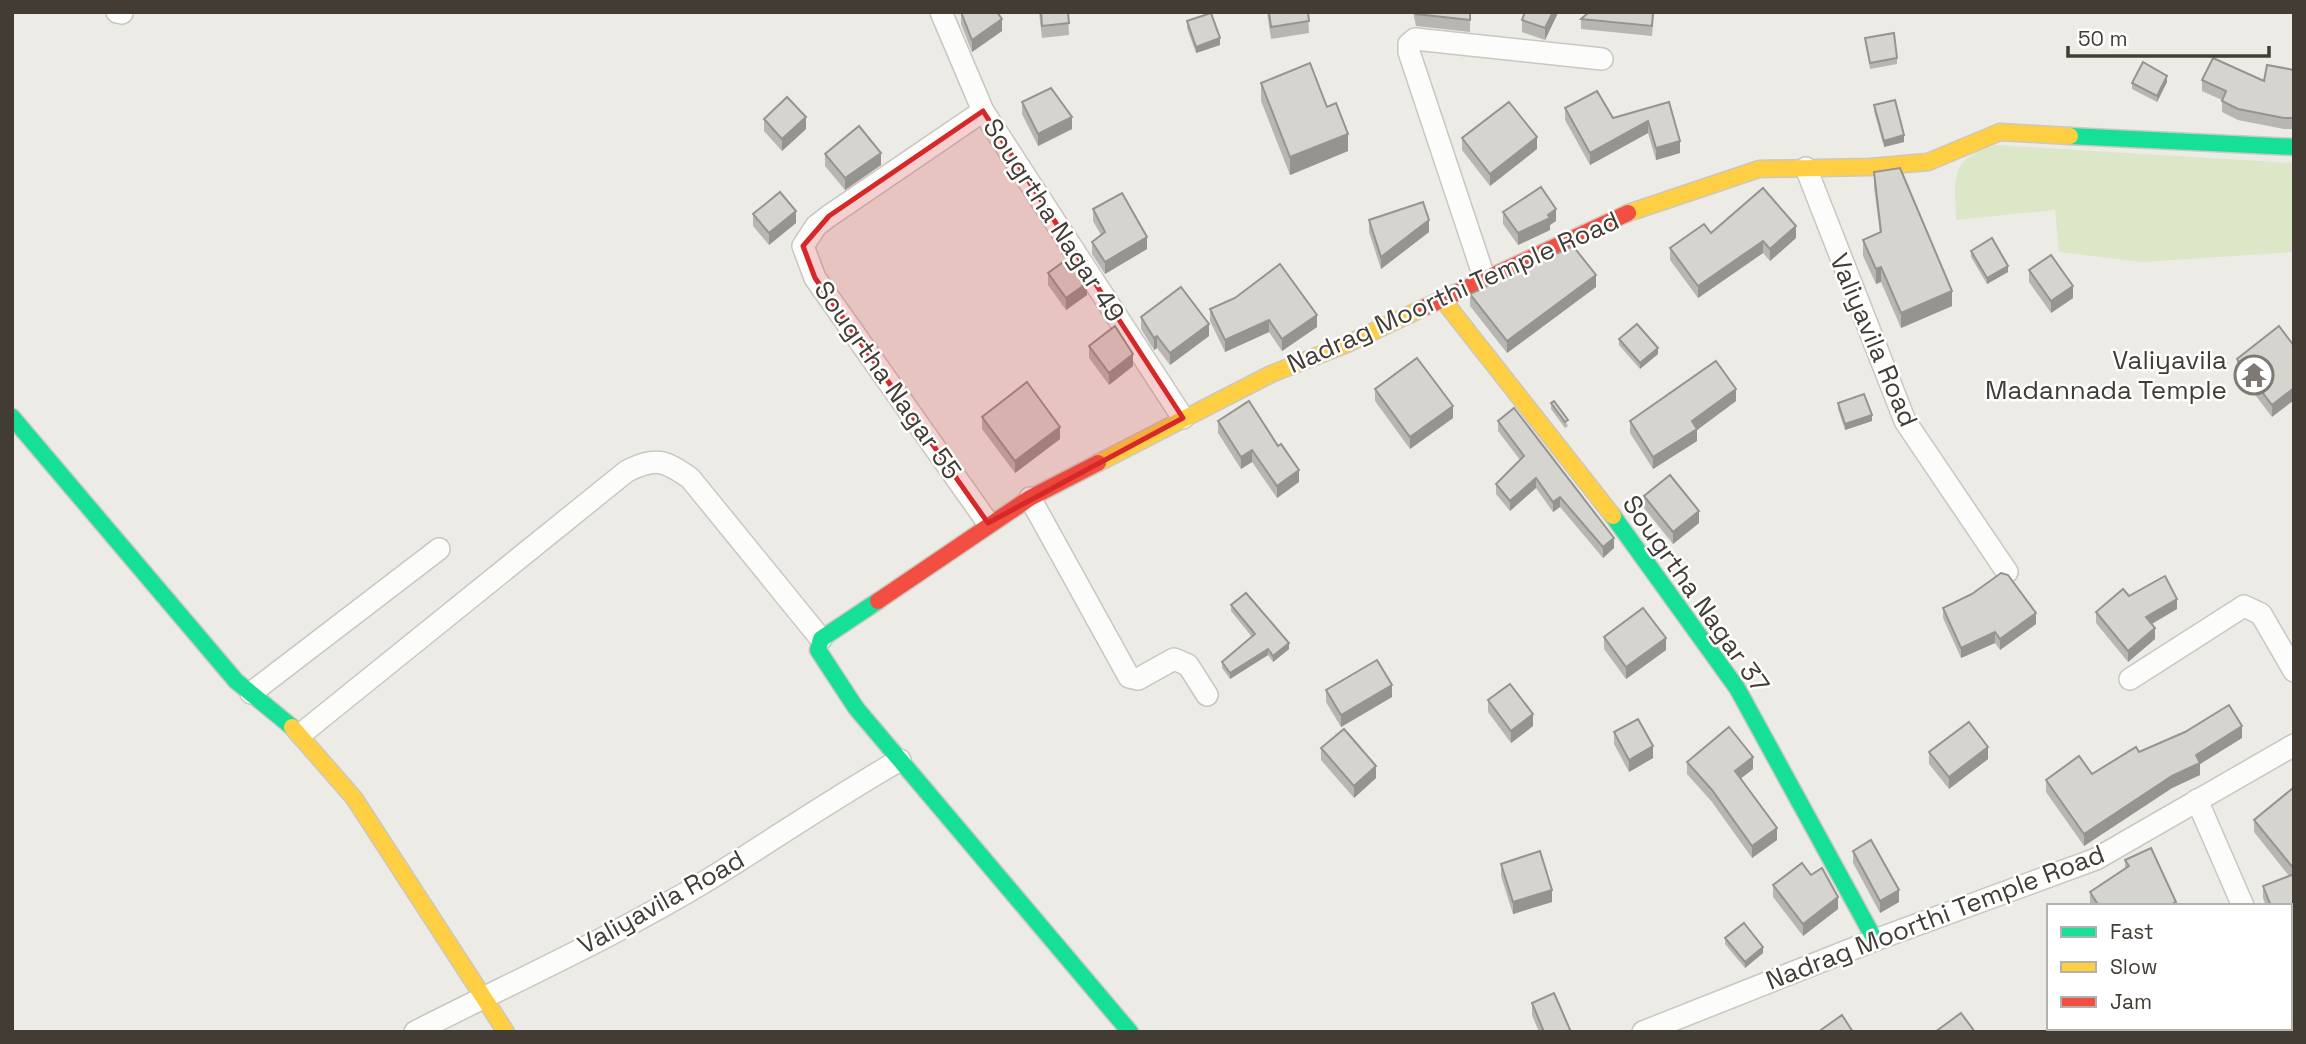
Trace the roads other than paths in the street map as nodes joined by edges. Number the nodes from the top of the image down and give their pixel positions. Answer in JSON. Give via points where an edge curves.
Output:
{"nodes":[{"id":1,"x":941,"y":12,"type":"edge"},
{"id":2,"x":1602,"y":59,"type":"dead end"},
{"id":3,"x":983,"y":111,"type":"junction"},
{"id":4,"x":2294,"y":147,"type":"edge"},
{"id":5,"x":1806,"y":168,"type":"junction"},
{"id":6,"x":1485,"y":279,"type":"junction"},
{"id":7,"x":1443,"y":300,"type":"junction"},
{"id":8,"x":12,"y":417,"type":"edge"},
{"id":9,"x":1183,"y":418,"type":"junction"},
{"id":10,"x":1030,"y":498,"type":"junction"},
{"id":11,"x":988,"y":523,"type":"junction"},
{"id":12,"x":439,"y":549,"type":"dead end"},
{"id":13,"x":2007,"y":572,"type":"edge"},
{"id":14,"x":821,"y":639,"type":"junction"},
{"id":15,"x":2294,"y":671,"type":"edge"},
{"id":16,"x":2130,"y":679,"type":"dead end"},
{"id":17,"x":251,"y":693,"type":"junction"},
{"id":18,"x":1207,"y":695,"type":"dead end"},
{"id":19,"x":301,"y":734,"type":"junction"},
{"id":20,"x":2294,"y":746,"type":"edge"},
{"id":21,"x":900,"y":760,"type":"junction"},
{"id":22,"x":2197,"y":800,"type":"junction"},
{"id":23,"x":2242,"y":904,"type":"edge"},
{"id":24,"x":1875,"y":940,"type":"junction"},
{"id":25,"x":483,"y":999,"type":"junction"},
{"id":26,"x":415,"y":1032,"type":"edge"},
{"id":27,"x":506,"y":1032,"type":"edge"},
{"id":28,"x":1130,"y":1032,"type":"edge"},
{"id":29,"x":1643,"y":1032,"type":"edge"}],
"edges":[{"from":1,"to":3,"type":"street","name":"Sougrtha Nagar 49"},
{"from":2,"to":6,"type":"street","via":[[1415,39],[1409,44]]},
{"from":3,"to":9,"type":"street","name":"Sougrtha Nagar 49"},
{"from":3,"to":11,"type":"street","name":"Sougrtha Nagar 55","via":[[829,216],[803,246],[815,278]]},
{"from":4,"to":5,"type":"street","name":"Nadrag Moorthi Temple Road","via":[[2000,132],[1928,162]]},
{"from":5,"to":6,"type":"street","name":"Nadrag Moorthi Temple Road","via":[[1759,169],[1638,208]]},
{"from":5,"to":13,"type":"street","name":"Valiyavila Road","via":[[1905,421]]},
{"from":6,"to":7,"type":"street","name":"Nadrag Moorthi Temple Road"},
{"from":7,"to":9,"type":"street","name":"Nadrag Moorthi Temple Road","via":[[1271,374]]},
{"from":7,"to":24,"type":"street","name":"Sougrtha Nagar 37","via":[[1617,522],[1737,688]]},
{"from":8,"to":17,"type":"street"},
{"from":9,"to":10,"type":"street","name":"Nadrag Moorthi Temple Road"},
{"from":10,"to":11,"type":"street","name":"Nadrag Moorthi Temple Road"},
{"from":10,"to":18,"type":"street","via":[[1129,677],[1138,679],[1174,659],[1188,665]]},
{"from":11,"to":14,"type":"street","name":"Nadrag Moorthi Temple Road"},
{"from":12,"to":17,"type":"street"},
{"from":14,"to":19,"type":"street","via":[[691,478],[667,462],[646,461],[627,471]]},
{"from":14,"to":21,"type":"street","via":[[818,650],[856,708]]},
{"from":15,"to":16,"type":"street","via":[[2261,614],[2244,607]]},
{"from":17,"to":19,"type":"street"},
{"from":19,"to":25,"type":"street","via":[[354,798]]},
{"from":20,"to":22,"type":"street","name":"Nadrag Moorthi Temple Road"},
{"from":21,"to":25,"type":"street","name":"Valiyavila Road","via":[[814,809],[710,878]]},
{"from":21,"to":28,"type":"street"},
{"from":22,"to":23,"type":"street"},
{"from":22,"to":24,"type":"street","name":"Nadrag Moorthi Temple Road","via":[[2096,859]]},
{"from":24,"to":29,"type":"street","name":"Nadrag Moorthi Temple Road"},
{"from":25,"to":26,"type":"street","name":"Valiyavila Road"},
{"from":25,"to":27,"type":"street"}]}
